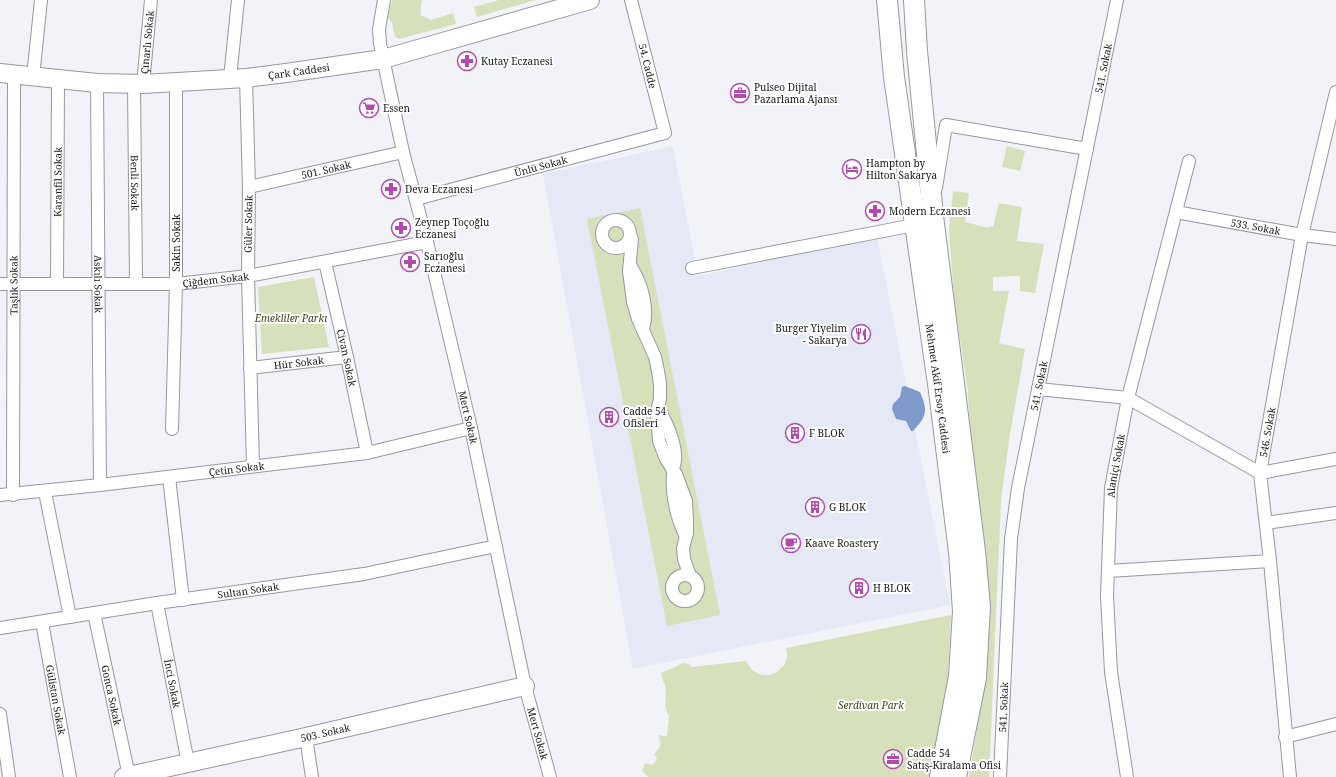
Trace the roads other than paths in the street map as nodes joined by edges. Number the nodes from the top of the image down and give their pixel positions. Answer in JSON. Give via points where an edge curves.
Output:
{"nodes":[{"id":1,"x":41,"y":0,"type":"edge"},
{"id":2,"x":151,"y":0,"type":"edge"},
{"id":3,"x":238,"y":0,"type":"edge"},
{"id":4,"x":384,"y":0,"type":"edge"},
{"id":5,"x":590,"y":0,"type":"edge"},
{"id":6,"x":631,"y":0,"type":"edge"},
{"id":7,"x":887,"y":0,"type":"edge"},
{"id":8,"x":914,"y":0,"type":"edge"},
{"id":9,"x":1117,"y":0,"type":"edge"},
{"id":10,"x":383,"y":59,"type":"junction"},
{"id":11,"x":7,"y":74,"type":"edge"},
{"id":12,"x":33,"y":77,"type":"junction"},
{"id":13,"x":238,"y":78,"type":"junction"},
{"id":14,"x":58,"y":80,"type":"junction"},
{"id":15,"x":176,"y":82,"type":"junction"},
{"id":16,"x":97,"y":83,"type":"junction"},
{"id":17,"x":138,"y":84,"type":"junction"},
{"id":18,"x":1336,"y":92,"type":"edge"},
{"id":19,"x":665,"y":133,"type":"joint"},
{"id":20,"x":1087,"y":149,"type":"junction"},
{"id":21,"x":403,"y":152,"type":"junction"},
{"id":22,"x":1189,"y":161,"type":"dead end"},
{"id":23,"x":249,"y":187,"type":"junction"},
{"id":24,"x":416,"y":200,"type":"junction"},
{"id":25,"x":932,"y":210,"type":"junction"},
{"id":26,"x":1176,"y":212,"type":"junction"},
{"id":27,"x":915,"y":222,"type":"junction"},
{"id":28,"x":630,"y":234,"type":"dead end"},
{"id":29,"x":1302,"y":235,"type":"junction"},
{"id":30,"x":1336,"y":239,"type":"edge"},
{"id":31,"x":428,"y":242,"type":"junction"},
{"id":32,"x":325,"y":262,"type":"junction"},
{"id":33,"x":692,"y":268,"type":"dead end"},
{"id":34,"x":248,"y":276,"type":"junction"},
{"id":35,"x":136,"y":283,"type":"junction"},
{"id":36,"x":0,"y":284,"type":"edge"},
{"id":37,"x":13,"y":284,"type":"junction"},
{"id":38,"x":57,"y":284,"type":"junction"},
{"id":39,"x":98,"y":284,"type":"junction"},
{"id":40,"x":176,"y":284,"type":"junction"},
{"id":41,"x":347,"y":357,"type":"junction"},
{"id":42,"x":250,"y":368,"type":"junction"},
{"id":43,"x":1038,"y":389,"type":"junction"},
{"id":44,"x":1128,"y":398,"type":"junction"},
{"id":45,"x":471,"y":428,"type":"junction"},
{"id":46,"x":172,"y":429,"type":"dead end"},
{"id":47,"x":367,"y":453,"type":"junction"},
{"id":48,"x":1336,"y":459,"type":"edge"},
{"id":49,"x":253,"y":466,"type":"junction"},
{"id":50,"x":1260,"y":473,"type":"junction"},
{"id":51,"x":169,"y":477,"type":"junction"},
{"id":52,"x":100,"y":486,"type":"junction"},
{"id":53,"x":45,"y":492,"type":"junction"},
{"id":54,"x":13,"y":495,"type":"junction"},
{"id":55,"x":0,"y":496,"type":"edge"},
{"id":56,"x":1336,"y":513,"type":"edge"},
{"id":57,"x":1266,"y":523,"type":"junction"},
{"id":58,"x":496,"y":546,"type":"junction"},
{"id":59,"x":1270,"y":561,"type":"junction"},
{"id":60,"x":1108,"y":571,"type":"junction"},
{"id":61,"x":690,"y":576,"type":"dead end"},
{"id":62,"x":183,"y":600,"type":"junction"},
{"id":63,"x":157,"y":603,"type":"junction"},
{"id":64,"x":94,"y":613,"type":"junction"},
{"id":65,"x":70,"y":617,"type":"junction"},
{"id":66,"x":42,"y":622,"type":"junction"},
{"id":67,"x":0,"y":628,"type":"edge"},
{"id":68,"x":525,"y":686,"type":"junction"},
{"id":69,"x":0,"y":720,"type":"edge"},
{"id":70,"x":1336,"y":724,"type":"edge"},
{"id":71,"x":306,"y":737,"type":"junction"},
{"id":72,"x":1285,"y":737,"type":"junction"},
{"id":73,"x":188,"y":763,"type":"junction"},
{"id":74,"x":132,"y":776,"type":"edge"},
{"id":75,"x":9,"y":777,"type":"edge"},
{"id":76,"x":70,"y":777,"type":"edge"},
{"id":77,"x":312,"y":777,"type":"edge"},
{"id":78,"x":550,"y":777,"type":"edge"},
{"id":79,"x":940,"y":777,"type":"edge"},
{"id":80,"x":956,"y":777,"type":"edge"},
{"id":81,"x":1000,"y":777,"type":"edge"},
{"id":82,"x":1127,"y":777,"type":"edge"},
{"id":83,"x":1290,"y":777,"type":"edge"}],
"edges":[{"from":1,"to":12,"type":"street"},
{"from":2,"to":17,"type":"street","name":"Çınarlı Sokak"},
{"from":3,"to":13,"type":"street","name":"Güler Sokak"},
{"from":4,"to":10,"type":"street","name":"Mert Sokak","via":[[379,29]]},
{"from":5,"to":10,"type":"main road","name":"Çark Caddesi"},
{"from":6,"to":19,"type":"street","name":"54. Cadde"},
{"from":7,"to":27,"type":"main road","name":"Mehmet Akif Ersoy Caddesi","via":[[894,77]]},
{"from":8,"to":25,"type":"main road","name":"Mehmet Akif Ersoy Caddesi"},
{"from":9,"to":20,"type":"street","name":"541. Sokak"},
{"from":10,"to":13,"type":"main road","name":"Çark Caddesi"},
{"from":10,"to":21,"type":"street","name":"Mert Sokak"},
{"from":11,"to":12,"type":"main road","name":"Çark Caddesi"},
{"from":11,"to":37,"type":"street","name":"Taşlık Sokak"},
{"from":12,"to":14,"type":"main road","name":"Çark Caddesi"},
{"from":13,"to":15,"type":"main road","name":"Çark Caddesi"},
{"from":13,"to":23,"type":"street","name":"Güler Sokak"},
{"from":14,"to":16,"type":"main road","name":"Çark Caddesi"},
{"from":14,"to":38,"type":"street","name":"Karanfil Sokak"},
{"from":15,"to":17,"type":"main road","name":"Çark Caddesi"},
{"from":15,"to":40,"type":"street","name":"Sakin Sokak"},
{"from":16,"to":17,"type":"main road","name":"Çark Caddesi"},
{"from":16,"to":39,"type":"street","name":"Askılı Sokak"},
{"from":17,"to":35,"type":"street","name":"Benli Sokak"},
{"from":18,"to":29,"type":"street","name":"546. Sokak"},
{"from":19,"to":24,"type":"street","name":"Ünlü Sokak"},
{"from":20,"to":25,"type":"street","via":[[946,125]]},
{"from":20,"to":43,"type":"street","name":"541. Sokak"},
{"from":21,"to":23,"type":"street","name":"501. Sokak"},
{"from":21,"to":24,"type":"street","name":"Mert Sokak"},
{"from":22,"to":26,"type":"street","name":"Alaniçi Sokak"},
{"from":23,"to":34,"type":"street","name":"Güler Sokak"},
{"from":24,"to":31,"type":"street","name":"Mert Sokak"},
{"from":25,"to":80,"type":"main road","name":"Mehmet Akif Ersoy Caddesi","via":[[980,607],[976,678]]},
{"from":26,"to":29,"type":"street","name":"533. Sokak"},
{"from":26,"to":44,"type":"street","name":"Alaniçi Sokak"},
{"from":27,"to":33,"type":"street","via":[[904,227]]},
{"from":27,"to":79,"type":"main road","name":"Mehmet Akif Ersoy Caddesi","via":[[957,536],[962,611],[959,676]]},
{"from":28,"to":61,"type":"street","via":[[632,239],[629,271],[633,302],[642,330],[655,357],[660,384],[657,422],[659,441],[686,501],[686,536],[683,548]]},
{"from":29,"to":30,"type":"street","name":"533. Sokak"},
{"from":29,"to":50,"type":"street","name":"546. Sokak"},
{"from":31,"to":32,"type":"street","name":"Çiğdem Sokak"},
{"from":31,"to":45,"type":"street","name":"Mert Sokak"},
{"from":32,"to":34,"type":"street","name":"Çiğdem Sokak"},
{"from":32,"to":41,"type":"street","name":"Civan Sokak"},
{"from":34,"to":40,"type":"street","name":"Çiğdem Sokak"},
{"from":34,"to":42,"type":"street","name":"Güler Sokak"},
{"from":35,"to":39,"type":"street","name":"Çiğdem Sokak"},
{"from":35,"to":40,"type":"street","name":"Çiğdem Sokak"},
{"from":36,"to":37,"type":"street","name":"Çiğdem Sokak"},
{"from":37,"to":38,"type":"street","name":"Çiğdem Sokak"},
{"from":37,"to":54,"type":"street","name":"Taşlık Sokak"},
{"from":38,"to":39,"type":"street","name":"Çiğdem Sokak"},
{"from":39,"to":52,"type":"street","name":"Askılı Sokak"},
{"from":40,"to":46,"type":"street","name":"Sakin Sokak"},
{"from":41,"to":42,"type":"street","name":"Hür Sokak"},
{"from":41,"to":47,"type":"street","name":"Civan Sokak"},
{"from":42,"to":49,"type":"street","name":"Güler Sokak"},
{"from":43,"to":44,"type":"street"},
{"from":43,"to":81,"type":"street","name":"541. Sokak","via":[[1018,488],[1011,539]]},
{"from":44,"to":50,"type":"street"},
{"from":44,"to":60,"type":"street","name":"Alaniçi Sokak","via":[[1111,488]]},
{"from":45,"to":47,"type":"street","name":"Çetin Sokak"},
{"from":45,"to":58,"type":"street","name":"Mert Sokak"},
{"from":47,"to":49,"type":"street","name":"Çetin Sokak"},
{"from":48,"to":50,"type":"street"},
{"from":49,"to":51,"type":"street","name":"Çetin Sokak"},
{"from":50,"to":57,"type":"street","name":"546. Sokak"},
{"from":51,"to":52,"type":"street","name":"Çetin Sokak"},
{"from":51,"to":62,"type":"street"},
{"from":52,"to":53,"type":"street","name":"Çetin Sokak"},
{"from":53,"to":54,"type":"street","name":"Çetin Sokak"},
{"from":53,"to":65,"type":"street"},
{"from":54,"to":55,"type":"street","name":"Çetin Sokak"},
{"from":56,"to":57,"type":"street"},
{"from":57,"to":59,"type":"street","name":"546. Sokak"},
{"from":58,"to":62,"type":"street","name":"Sultan Sokak","via":[[364,574]]},
{"from":58,"to":68,"type":"street","name":"Mert Sokak"},
{"from":59,"to":60,"type":"street"},
{"from":59,"to":72,"type":"street","name":"546. Sokak"},
{"from":60,"to":82,"type":"street","name":"Alaniçi Sokak","via":[[1111,672]]},
{"from":62,"to":63,"type":"street","name":"Sultan Sokak"},
{"from":63,"to":64,"type":"street","name":"Sultan Sokak"},
{"from":63,"to":73,"type":"street","name":"İnci Sokak"},
{"from":64,"to":65,"type":"street","name":"Sultan Sokak"},
{"from":64,"to":74,"type":"street","name":"Gonca Sokak"},
{"from":65,"to":66,"type":"street","name":"Sultan Sokak"},
{"from":66,"to":67,"type":"street","name":"Sultan Sokak"},
{"from":66,"to":76,"type":"street","name":"Gülistan Sokak"},
{"from":68,"to":71,"type":"main road","name":"503. Sokak"},
{"from":68,"to":78,"type":"street","name":"Mert Sokak"},
{"from":69,"to":75,"type":"street"},
{"from":70,"to":72,"type":"street"},
{"from":71,"to":73,"type":"main road","name":"503. Sokak"},
{"from":71,"to":77,"type":"street"},
{"from":72,"to":83,"type":"street","name":"546. Sokak"},
{"from":73,"to":74,"type":"main road","name":"503. Sokak"}]}
